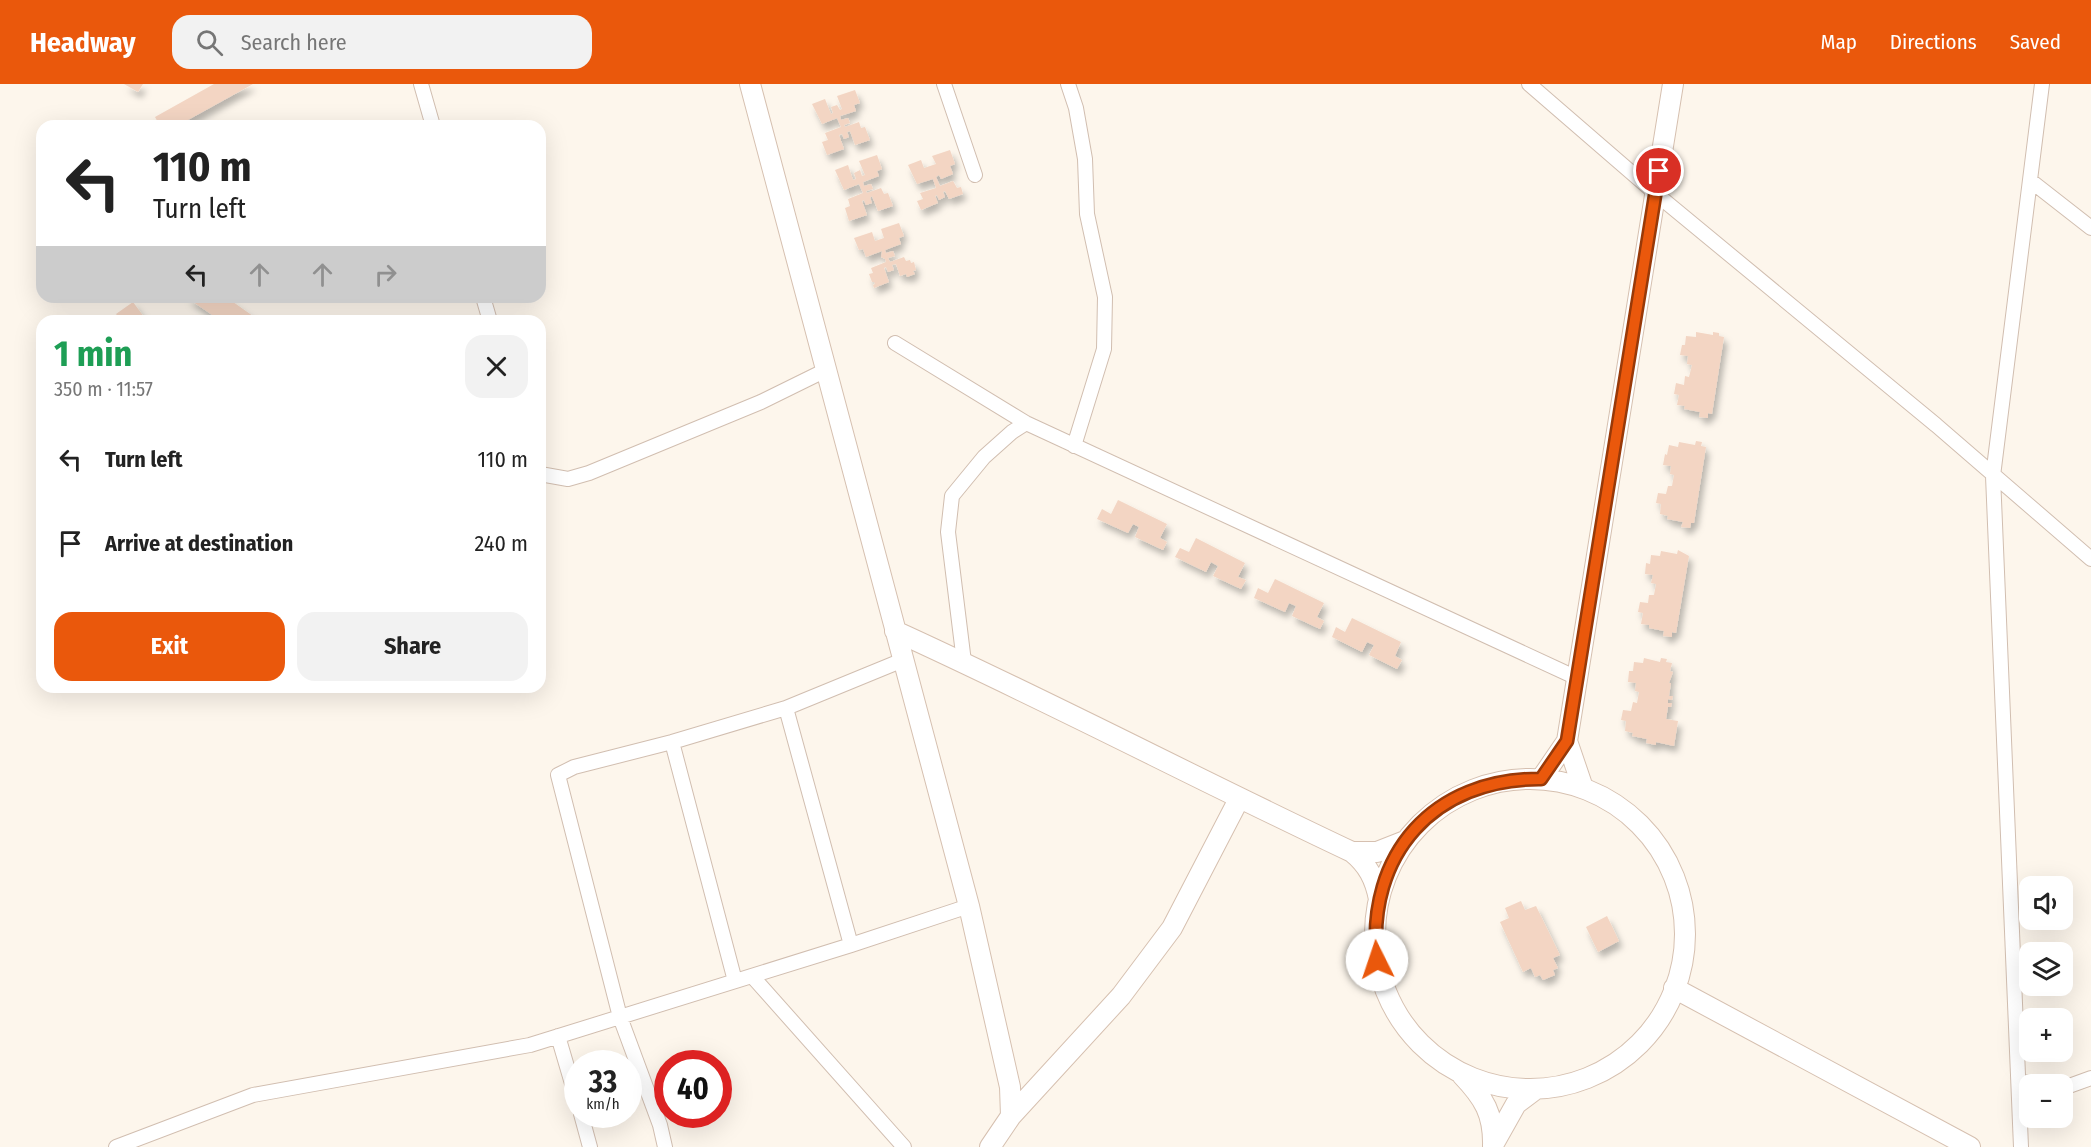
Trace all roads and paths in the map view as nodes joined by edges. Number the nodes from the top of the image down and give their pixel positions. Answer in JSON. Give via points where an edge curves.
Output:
{"nodes":[{"id":1,"x":421,"y":84,"type":"edge"},
{"id":2,"x":750,"y":84,"type":"edge"},
{"id":3,"x":944,"y":84,"type":"edge"},
{"id":4,"x":1068,"y":84,"type":"edge"},
{"id":5,"x":1529,"y":84,"type":"edge"},
{"id":6,"x":1672,"y":84,"type":"edge"},
{"id":7,"x":2042,"y":84,"type":"edge"},
{"id":8,"x":431,"y":120,"type":"edge"},
{"id":9,"x":975,"y":175,"type":"dead end"},
{"id":10,"x":2031,"y":182,"type":"junction"},
{"id":11,"x":1655,"y":193,"type":"junction"},
{"id":12,"x":2091,"y":228,"type":"edge"},
{"id":13,"x":895,"y":343,"type":"dead end"},
{"id":14,"x":826,"y":370,"type":"junction"},
{"id":15,"x":1026,"y":423,"type":"junction"},
{"id":16,"x":1074,"y":446,"type":"junction"},
{"id":17,"x":546,"y":475,"type":"edge"},
{"id":18,"x":1993,"y":476,"type":"junction"},
{"id":19,"x":2091,"y":559,"type":"edge"},
{"id":20,"x":895,"y":631,"type":"junction"},
{"id":21,"x":903,"y":660,"type":"junction"},
{"id":22,"x":963,"y":662,"type":"junction"},
{"id":23,"x":1577,"y":678,"type":"junction"},
{"id":24,"x":786,"y":708,"type":"junction"},
{"id":25,"x":1567,"y":741,"type":"junction"},
{"id":26,"x":672,"y":742,"type":"junction"},
{"id":27,"x":1541,"y":779,"type":"junction"},
{"id":28,"x":1583,"y":788,"type":"junction"},
{"id":29,"x":1239,"y":799,"type":"junction"},
{"id":30,"x":1405,"y":842,"type":"junction"},
{"id":31,"x":1353,"y":852,"type":"junction"},
{"id":32,"x":1379,"y":899,"type":"junction"},
{"id":33,"x":969,"y":906,"type":"junction"},
{"id":34,"x":851,"y":945,"type":"junction"},
{"id":35,"x":752,"y":976,"type":"junction"},
{"id":36,"x":735,"y":981,"type":"junction"},
{"id":37,"x":1674,"y":988,"type":"junction"},
{"id":38,"x":620,"y":1017,"type":"junction"},
{"id":39,"x":558,"y":1036,"type":"junction"},
{"id":40,"x":564,"y":1056,"type":"edge"},
{"id":41,"x":1458,"y":1071,"type":"junction"},
{"id":42,"x":2091,"y":1078,"type":"edge"},
{"id":43,"x":2019,"y":1082,"type":"edge"},
{"id":44,"x":2073,"y":1085,"type":"edge"},
{"id":45,"x":1536,"y":1089,"type":"junction"},
{"id":46,"x":1011,"y":1116,"type":"junction"},
{"id":47,"x":584,"y":1128,"type":"edge"},
{"id":48,"x":2020,"y":1128,"type":"edge"},
{"id":49,"x":1493,"y":1146,"type":"edge"},
{"id":50,"x":116,"y":1147,"type":"edge"},
{"id":51,"x":590,"y":1147,"type":"edge"},
{"id":52,"x":665,"y":1147,"type":"edge"},
{"id":53,"x":904,"y":1147,"type":"edge"},
{"id":54,"x":990,"y":1147,"type":"edge"},
{"id":55,"x":1970,"y":1147,"type":"edge"},
{"id":56,"x":2021,"y":1147,"type":"edge"}],
"edges":[{"from":1,"to":8,"type":"street"},
{"from":2,"to":14,"type":"street"},
{"from":3,"to":9,"type":"street"},
{"from":4,"to":16,"type":"street","via":[[1085,159],[1087,214],[1105,297],[1104,349]]},
{"from":5,"to":11,"type":"street"},
{"from":6,"to":11,"type":"street"},
{"from":7,"to":10,"type":"street"},
{"from":10,"to":12,"type":"street"},
{"from":10,"to":18,"type":"street"},
{"from":11,"to":18,"type":"street"},
{"from":11,"to":23,"type":"street"},
{"from":13,"to":15,"type":"street"},
{"from":14,"to":17,"type":"street","via":[[761,402],[589,473],[568,479]]},
{"from":14,"to":20,"type":"street"},
{"from":15,"to":16,"type":"street"},
{"from":15,"to":22,"type":"street","via":[[984,457],[952,496],[948,532]]},
{"from":16,"to":23,"type":"street"},
{"from":18,"to":19,"type":"street"},
{"from":18,"to":43,"type":"street"},
{"from":20,"to":21,"type":"street"},
{"from":20,"to":22,"type":"street"},
{"from":21,"to":24,"type":"street"},
{"from":21,"to":33,"type":"street"},
{"from":22,"to":29,"type":"street"},
{"from":23,"to":25,"type":"street"},
{"from":24,"to":26,"type":"street"},
{"from":24,"to":34,"type":"street"},
{"from":25,"to":27,"type":"street"},
{"from":25,"to":28,"type":"street"},
{"from":26,"to":36,"type":"street"},
{"from":26,"to":38,"type":"street","via":[[574,767],[558,775]]},
{"from":27,"to":28,"type":"street"},
{"from":27,"to":30,"type":"street","via":[[1502,781],[1465,793],[1432,813]]},
{"from":28,"to":37,"type":"street","via":[[1634,820],[1670,869],[1684,928]]},
{"from":29,"to":31,"type":"street"},
{"from":29,"to":46,"type":"street","via":[[1172,928],[1121,996]]},
{"from":30,"to":31,"type":"street","via":[[1377,852]]},
{"from":30,"to":32,"type":"street"},
{"from":31,"to":32,"type":"street","via":[[1371,873]]},
{"from":32,"to":41,"type":"street","via":[[1377,960],[1390,998],[1411,1033]]},
{"from":33,"to":34,"type":"street"},
{"from":33,"to":46,"type":"street","via":[[1010,1087]]},
{"from":34,"to":35,"type":"street"},
{"from":35,"to":36,"type":"street"},
{"from":35,"to":53,"type":"street"},
{"from":36,"to":38,"type":"street"},
{"from":37,"to":45,"type":"street","via":[[1656,1024],[1612,1065],[1576,1082]]},
{"from":37,"to":55,"type":"street"},
{"from":38,"to":39,"type":"street"},
{"from":38,"to":52,"type":"street"},
{"from":39,"to":40,"type":"street"},
{"from":39,"to":50,"type":"street","via":[[530,1045],[253,1095]]},
{"from":41,"to":45,"type":"street","via":[[1496,1085]]},
{"from":41,"to":49,"type":"street","via":[[1481,1095],[1491,1121]]},
{"from":42,"to":44,"type":"street"},
{"from":45,"to":49,"type":"street","via":[[1516,1104]]},
{"from":46,"to":54,"type":"street"},
{"from":47,"to":51,"type":"street"},
{"from":48,"to":56,"type":"street"}]}
